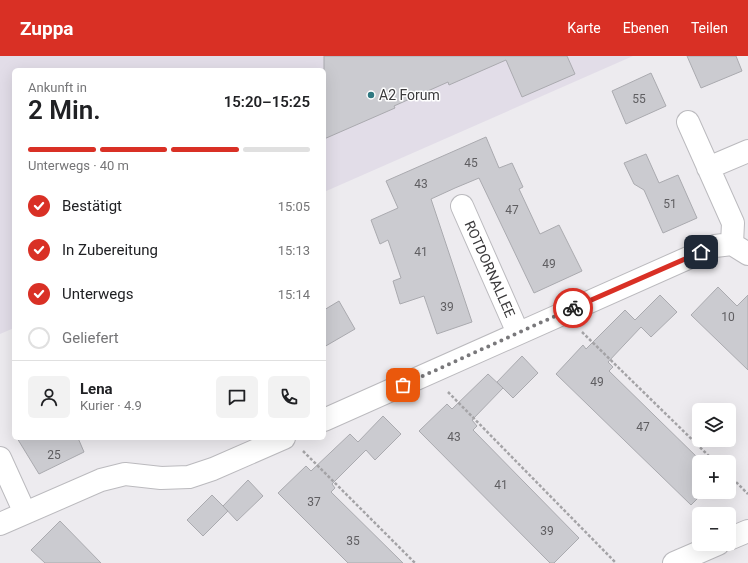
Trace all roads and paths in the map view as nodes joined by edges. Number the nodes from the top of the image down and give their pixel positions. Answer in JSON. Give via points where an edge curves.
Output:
{"nodes":[{"id":1,"x":688,"y":122,"type":"dead end"},
{"id":2,"x":748,"y":151,"type":"edge"},
{"id":3,"x":708,"y":168,"type":"junction"},
{"id":4,"x":462,"y":206,"type":"dead end"},
{"id":5,"x":740,"y":249,"type":"edge"},
{"id":6,"x":563,"y":313,"type":"junction"},
{"id":7,"x":518,"y":333,"type":"junction"},
{"id":8,"x":429,"y":373,"type":"junction"},
{"id":9,"x":326,"y":419,"type":"edge"},
{"id":10,"x":288,"y":441,"type":"edge"},
{"id":11,"x":708,"y":455,"type":"edge"},
{"id":12,"x":0,"y":458,"type":"edge"},
{"id":13,"x":736,"y":482,"type":"edge"},
{"id":14,"x":748,"y":494,"type":"edge"},
{"id":15,"x":24,"y":513,"type":"junction"},
{"id":16,"x":0,"y":524,"type":"edge"},
{"id":17,"x":748,"y":531,"type":"edge"},
{"id":18,"x":736,"y":536,"type":"edge"},
{"id":19,"x":702,"y":551,"type":"edge"},
{"id":20,"x":415,"y":563,"type":"edge"},
{"id":21,"x":616,"y":563,"type":"edge"},
{"id":22,"x":674,"y":563,"type":"edge"}],
"edges":[{"from":1,"to":3,"type":"street","name":"ROTDORNALLEE"},
{"from":2,"to":3,"type":"street"},
{"from":3,"to":5,"type":"street","name":"ROTDORNALLEE","via":[[733,224]]},
{"from":4,"to":7,"type":"street","name":"ROTDORNALLEE"},
{"from":5,"to":6,"type":"street","name":"ROTDORNALLEE","via":[[715,246]]},
{"from":6,"to":7,"type":"street","name":"ROTDORNALLEE"},
{"from":6,"to":11,"type":"path"},
{"from":7,"to":8,"type":"street","name":"ROTDORNALLEE"},
{"from":8,"to":9,"type":"street","name":"ROTDORNALLEE"},
{"from":8,"to":21,"type":"path"},
{"from":10,"to":15,"type":"street","via":[[189,477],[161,478],[125,474],[102,480]]},
{"from":10,"to":20,"type":"path"},
{"from":12,"to":15,"type":"street"},
{"from":13,"to":14,"type":"path"},
{"from":15,"to":16,"type":"street"},
{"from":17,"to":18,"type":"street"},
{"from":19,"to":22,"type":"street"}]}
